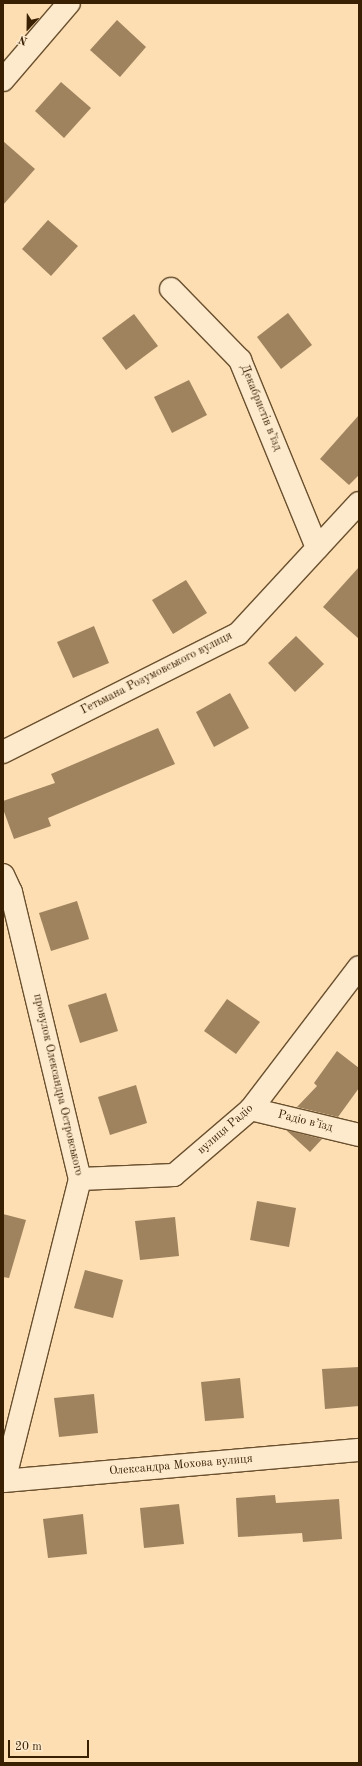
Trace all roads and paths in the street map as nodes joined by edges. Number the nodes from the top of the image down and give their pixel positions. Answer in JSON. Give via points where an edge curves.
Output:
{"nodes":[{"id":1,"x":69,"y":3,"type":"edge"},
{"id":2,"x":3,"y":80,"type":"edge"},
{"id":3,"x":172,"y":289,"type":"dead end"},
{"id":4,"x":359,"y":503,"type":"edge"},
{"id":5,"x":317,"y":548,"type":"junction"},
{"id":6,"x":3,"y":752,"type":"edge"},
{"id":7,"x":6,"y":887,"type":"edge"},
{"id":8,"x":359,"y":968,"type":"edge"},
{"id":9,"x":251,"y":1109,"type":"junction"},
{"id":10,"x":359,"y":1135,"type":"edge"},
{"id":11,"x":80,"y":1179,"type":"junction"},
{"id":12,"x":359,"y":1450,"type":"edge"},
{"id":13,"x":3,"y":1481,"type":"edge"}],
"edges":[{"from":1,"to":2,"type":"street"},
{"from":3,"to":5,"type":"street","name":"Декабристів в’їзд","via":[[240,360]]},
{"from":4,"to":5,"type":"street","name":"Гетьмана Розумовського вулиця"},
{"from":5,"to":6,"type":"street","name":"Гетьмана Розумовського вулиця","via":[[238,634]]},
{"from":7,"to":11,"type":"street","name":"провулок Олександра Островського"},
{"from":8,"to":9,"type":"street","name":"вулиця Радіо"},
{"from":9,"to":10,"type":"street","name":"Радіо в’їзд"},
{"from":9,"to":11,"type":"street","name":"вулиця Радіо","via":[[174,1175]]},
{"from":11,"to":13,"type":"street","name":"провулок Олександра Островського"},
{"from":12,"to":13,"type":"street","name":"Олександра Мохова вулиця"}]}
